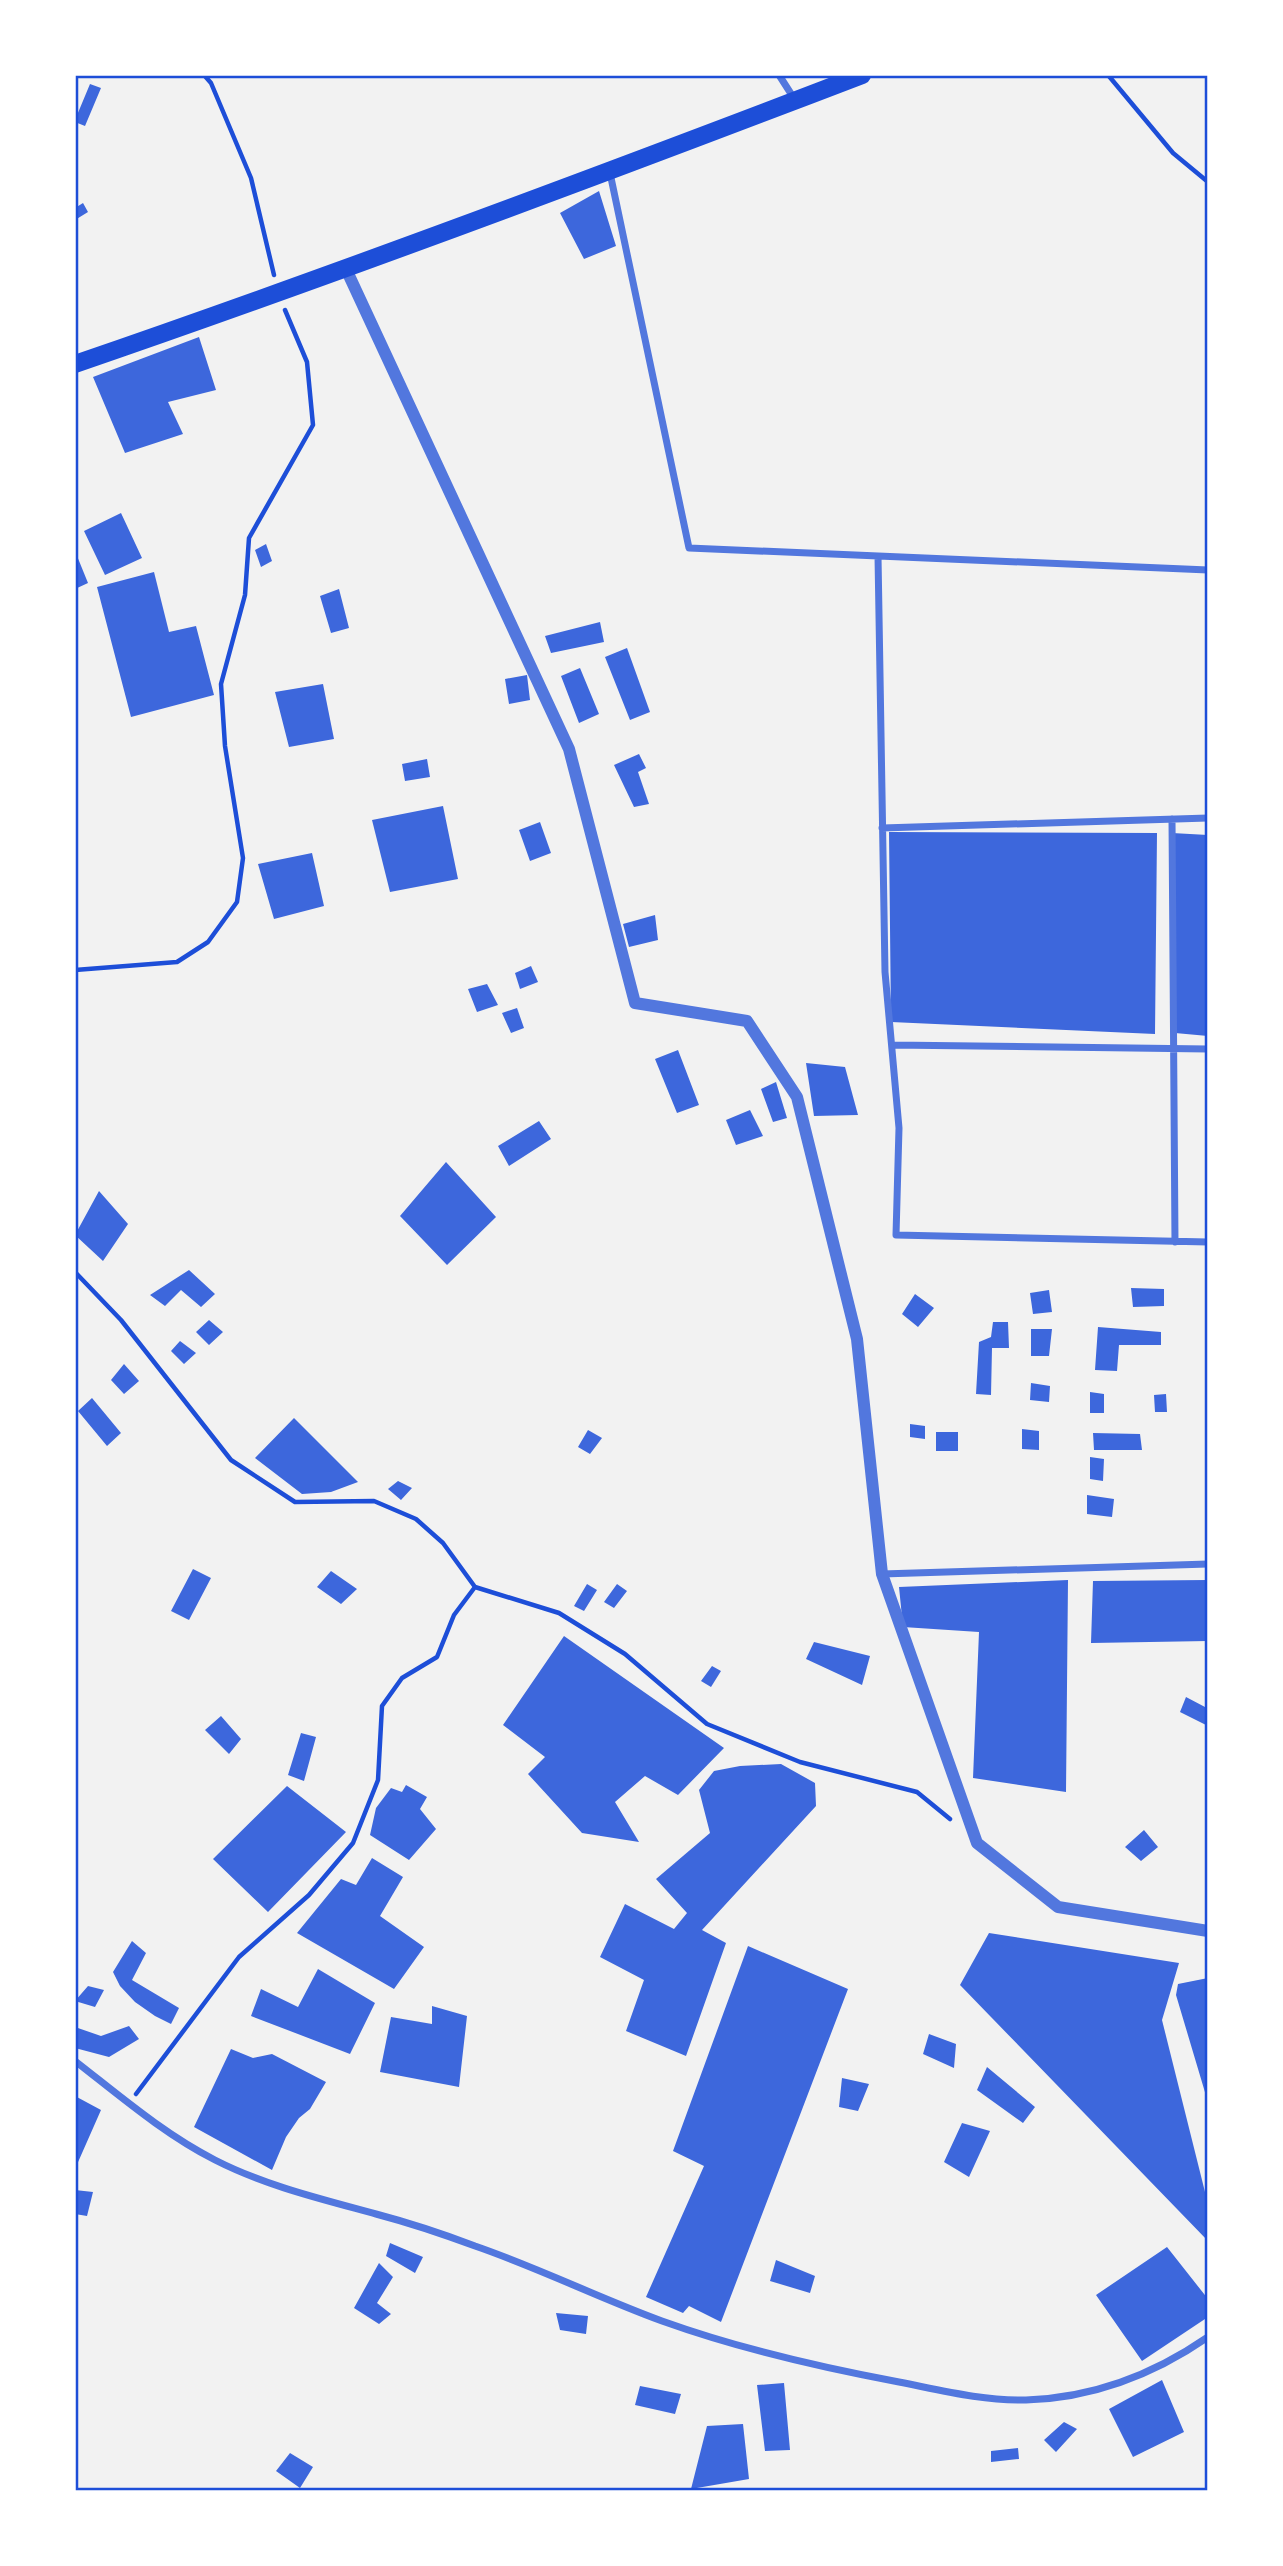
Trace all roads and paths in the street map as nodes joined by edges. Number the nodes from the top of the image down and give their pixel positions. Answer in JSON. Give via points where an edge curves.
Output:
{"nodes":[{"id":1,"x":204,"y":75,"type":"edge"},
{"id":2,"x":779,"y":75,"type":"edge"},
{"id":3,"x":862,"y":75,"type":"edge"},
{"id":4,"x":1108,"y":75,"type":"edge"},
{"id":5,"x":795,"y":101,"type":"junction"},
{"id":6,"x":610,"y":172,"type":"junction"},
{"id":7,"x":1208,"y":182,"type":"edge"},
{"id":8,"x":346,"y":270,"type":"junction"},
{"id":9,"x":279,"y":294,"type":"junction"},
{"id":10,"x":75,"y":364,"type":"edge"},
{"id":11,"x":878,"y":556,"type":"junction"},
{"id":12,"x":1208,"y":570,"type":"edge"},
{"id":13,"x":1208,"y":818,"type":"edge"},
{"id":14,"x":1172,"y":819,"type":"junction"},
{"id":15,"x":882,"y":828,"type":"junction"},
{"id":16,"x":75,"y":970,"type":"edge"},
{"id":17,"x":892,"y":1045,"type":"junction"},
{"id":18,"x":1174,"y":1049,"type":"junction"},
{"id":19,"x":1208,"y":1049,"type":"edge"},
{"id":20,"x":1175,"y":1242,"type":"junction"},
{"id":21,"x":1208,"y":1242,"type":"edge"},
{"id":22,"x":75,"y":1272,"type":"edge"},
{"id":23,"x":1208,"y":1564,"type":"edge"},
{"id":24,"x":882,"y":1574,"type":"junction"},
{"id":25,"x":475,"y":1587,"type":"junction"},
{"id":26,"x":977,"y":1843,"type":"junction"},
{"id":27,"x":1208,"y":1931,"type":"edge"},
{"id":28,"x":75,"y":2061,"type":"edge"},
{"id":29,"x":129,"y":2103,"type":"junction"},
{"id":30,"x":1208,"y":2337,"type":"edge"}],
"edges":[{"from":1,"to":9,"type":"path","via":[[251,178]]},
{"from":2,"to":5,"type":"street"},
{"from":3,"to":5,"type":"highway"},
{"from":4,"to":7,"type":"path","via":[[1173,153]]},
{"from":5,"to":6,"type":"highway"},
{"from":6,"to":8,"type":"highway"},
{"from":6,"to":11,"type":"street","via":[[689,548]]},
{"from":8,"to":9,"type":"highway"},
{"from":8,"to":24,"type":"street","via":[[569,749],[635,1003],[747,1021],[797,1097],[857,1339]]},
{"from":9,"to":10,"type":"highway"},
{"from":9,"to":16,"type":"path","via":[[307,362],[313,425],[249,538],[244,595],[221,684],[225,746],[243,858],[237,902],[208,942],[177,962]]},
{"from":11,"to":12,"type":"street"},
{"from":11,"to":15,"type":"street"},
{"from":13,"to":14,"type":"street"},
{"from":14,"to":15,"type":"street"},
{"from":14,"to":18,"type":"street"},
{"from":15,"to":17,"type":"street","via":[[885,972]]},
{"from":17,"to":18,"type":"street"},
{"from":17,"to":20,"type":"street","via":[[899,1128],[896,1235]]},
{"from":18,"to":19,"type":"street"},
{"from":18,"to":20,"type":"street"},
{"from":20,"to":21,"type":"street"},
{"from":22,"to":25,"type":"path","via":[[121,1320],[231,1460],[295,1502],[374,1501],[416,1519],[443,1543]]},
{"from":23,"to":24,"type":"street"},
{"from":24,"to":26,"type":"street"},
{"from":25,"to":26,"type":"path","via":[[559,1613],[625,1654],[707,1724],[800,1762],[917,1792]]},
{"from":25,"to":29,"type":"path","via":[[454,1615],[437,1657],[402,1678],[382,1706],[378,1780],[353,1843],[309,1895],[239,1957]]},
{"from":26,"to":27,"type":"street","via":[[1058,1907]]},
{"from":28,"to":29,"type":"street"},
{"from":29,"to":30,"type":"street","via":[[179,2139],[247,2175],[434,2231],[661,2320],[817,2367],[991,2399],[1026,2400],[1124,2382]]}]}
